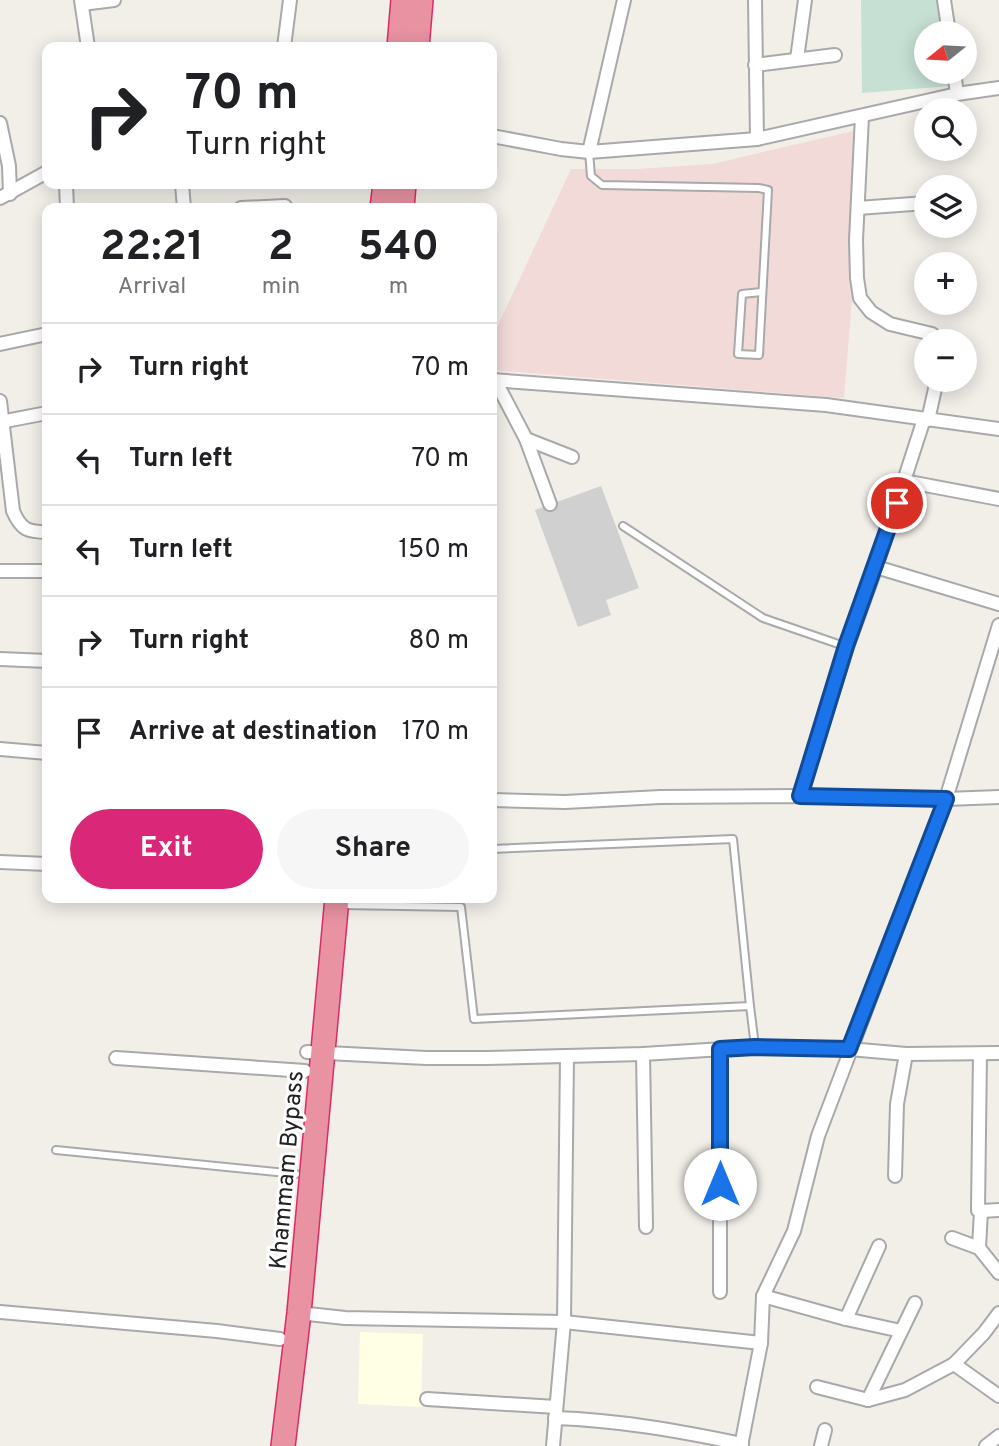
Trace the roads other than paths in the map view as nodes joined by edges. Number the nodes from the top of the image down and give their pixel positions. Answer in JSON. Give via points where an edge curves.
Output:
{"nodes":[{"id":1,"x":114,"y":0,"type":"edge"},
{"id":2,"x":290,"y":0,"type":"edge"},
{"id":3,"x":403,"y":0,"type":"edge"},
{"id":4,"x":421,"y":0,"type":"edge"},
{"id":5,"x":624,"y":0,"type":"edge"},
{"id":6,"x":755,"y":0,"type":"edge"},
{"id":7,"x":806,"y":0,"type":"edge"},
{"id":8,"x":944,"y":0,"type":"edge"},
{"id":9,"x":82,"y":2,"type":"edge"},
{"id":10,"x":947,"y":21,"type":"edge"},
{"id":11,"x":88,"y":42,"type":"edge"},
{"id":12,"x":285,"y":42,"type":"edge"},
{"id":13,"x":399,"y":42,"type":"edge"},
{"id":14,"x":417,"y":42,"type":"edge"},
{"id":15,"x":835,"y":55,"type":"dead end"},
{"id":16,"x":797,"y":59,"type":"junction"},
{"id":17,"x":755,"y":65,"type":"junction"},
{"id":18,"x":956,"y":84,"type":"edge"},
{"id":19,"x":999,"y":88,"type":"edge"},
{"id":20,"x":957,"y":94,"type":"junction"},
{"id":21,"x":862,"y":116,"type":"junction"},
{"id":22,"x":0,"y":123,"type":"edge"},
{"id":23,"x":497,"y":137,"type":"edge"},
{"id":24,"x":757,"y":139,"type":"junction"},
{"id":25,"x":590,"y":152,"type":"junction"},
{"id":26,"x":42,"y":175,"type":"edge"},
{"id":27,"x":5,"y":196,"type":"edge"},
{"id":28,"x":914,"y":204,"type":"edge"},
{"id":29,"x":858,"y":208,"type":"junction"},
{"id":30,"x":761,"y":292,"type":"junction"},
{"id":31,"x":914,"y":330,"type":"edge"},
{"id":32,"x":42,"y":335,"type":"edge"},
{"id":33,"x":0,"y":344,"type":"edge"},
{"id":34,"x":497,"y":380,"type":"edge"},
{"id":35,"x":497,"y":385,"type":"edge"},
{"id":36,"x":934,"y":392,"type":"edge"},
{"id":37,"x":0,"y":401,"type":"edge"},
{"id":38,"x":42,"y":414,"type":"edge"},
{"id":39,"x":926,"y":420,"type":"junction"},
{"id":40,"x":1,"y":422,"type":"edge"},
{"id":41,"x":999,"y":429,"type":"edge"},
{"id":42,"x":527,"y":439,"type":"junction"},
{"id":43,"x":572,"y":457,"type":"dead end"},
{"id":44,"x":904,"y":481,"type":"junction"},
{"id":45,"x":999,"y":499,"type":"edge"},
{"id":46,"x":550,"y":504,"type":"dead end"},
{"id":47,"x":6,"y":513,"type":"edge"},
{"id":48,"x":623,"y":526,"type":"dead end"},
{"id":49,"x":42,"y":532,"type":"edge"},
{"id":50,"x":876,"y":567,"type":"junction"},
{"id":51,"x":0,"y":570,"type":"edge"},
{"id":52,"x":42,"y":571,"type":"edge"},
{"id":53,"x":999,"y":604,"type":"edge"},
{"id":54,"x":999,"y":625,"type":"edge"},
{"id":55,"x":846,"y":646,"type":"junction"},
{"id":56,"x":0,"y":659,"type":"edge"},
{"id":57,"x":42,"y":661,"type":"edge"},
{"id":58,"x":0,"y":749,"type":"edge"},
{"id":59,"x":42,"y":753,"type":"edge"},
{"id":60,"x":800,"y":796,"type":"junction"},
{"id":61,"x":999,"y":797,"type":"edge"},
{"id":62,"x":946,"y":799,"type":"junction"},
{"id":63,"x":497,"y":800,"type":"edge"},
{"id":64,"x":497,"y":849,"type":"edge"},
{"id":65,"x":0,"y":862,"type":"edge"},
{"id":66,"x":42,"y":864,"type":"edge"},
{"id":67,"x":332,"y":903,"type":"edge"},
{"id":68,"x":387,"y":903,"type":"edge"},
{"id":69,"x":750,"y":1006,"type":"junction"},
{"id":70,"x":755,"y":1047,"type":"junction"},
{"id":71,"x":720,"y":1049,"type":"junction"},
{"id":72,"x":849,"y":1049,"type":"junction"},
{"id":73,"x":999,"y":1052,"type":"edge"},
{"id":74,"x":643,"y":1054,"type":"junction"},
{"id":75,"x":906,"y":1054,"type":"junction"},
{"id":76,"x":980,"y":1054,"type":"junction"},
{"id":77,"x":567,"y":1056,"type":"junction"},
{"id":78,"x":116,"y":1058,"type":"dead end"},
{"id":79,"x":312,"y":1058,"type":"junction"},
{"id":80,"x":57,"y":1150,"type":"dead end"},
{"id":81,"x":296,"y":1174,"type":"junction"},
{"id":82,"x":895,"y":1176,"type":"dead end"},
{"id":83,"x":999,"y":1210,"type":"edge"},
{"id":84,"x":981,"y":1211,"type":"junction"},
{"id":85,"x":646,"y":1227,"type":"dead end"},
{"id":86,"x":952,"y":1238,"type":"dead end"},
{"id":87,"x":879,"y":1246,"type":"dead end"},
{"id":88,"x":979,"y":1248,"type":"junction"},
{"id":89,"x":999,"y":1273,"type":"edge"},
{"id":90,"x":720,"y":1292,"type":"dead end"},
{"id":91,"x":763,"y":1296,"type":"junction"},
{"id":92,"x":915,"y":1303,"type":"dead end"},
{"id":93,"x":0,"y":1312,"type":"edge"},
{"id":94,"x":299,"y":1313,"type":"junction"},
{"id":95,"x":999,"y":1313,"type":"edge"},
{"id":96,"x":846,"y":1319,"type":"junction"},
{"id":97,"x":564,"y":1322,"type":"junction"},
{"id":98,"x":901,"y":1331,"type":"junction"},
{"id":99,"x":280,"y":1339,"type":"junction"},
{"id":100,"x":761,"y":1343,"type":"junction"},
{"id":101,"x":954,"y":1364,"type":"junction"},
{"id":102,"x":817,"y":1387,"type":"dead end"},
{"id":103,"x":999,"y":1396,"type":"edge"},
{"id":104,"x":427,"y":1399,"type":"dead end"},
{"id":105,"x":868,"y":1400,"type":"junction"},
{"id":106,"x":555,"y":1412,"type":"junction"},
{"id":107,"x":825,"y":1430,"type":"dead end"},
{"id":108,"x":999,"y":1436,"type":"edge"},
{"id":109,"x":742,"y":1445,"type":"edge"},
{"id":110,"x":269,"y":1446,"type":"edge"},
{"id":111,"x":283,"y":1446,"type":"edge"},
{"id":112,"x":553,"y":1446,"type":"edge"},
{"id":113,"x":821,"y":1446,"type":"edge"},
{"id":114,"x":986,"y":1446,"type":"edge"}],
"edges":[{"from":1,"to":9,"type":"street"},
{"from":2,"to":12,"type":"street"},
{"from":3,"to":13,"type":"highway"},
{"from":4,"to":14,"type":"highway"},
{"from":5,"to":25,"type":"street"},
{"from":6,"to":17,"type":"street"},
{"from":7,"to":16,"type":"street"},
{"from":8,"to":10,"type":"street"},
{"from":9,"to":11,"type":"street"},
{"from":15,"to":16,"type":"street"},
{"from":16,"to":17,"type":"street"},
{"from":17,"to":24,"type":"street"},
{"from":18,"to":20,"type":"street"},
{"from":19,"to":20,"type":"street"},
{"from":20,"to":21,"type":"street"},
{"from":21,"to":24,"type":"street"},
{"from":21,"to":29,"type":"street"},
{"from":22,"to":27,"type":"street","via":[[9,166]]},
{"from":23,"to":25,"type":"street"},
{"from":24,"to":25,"type":"street"},
{"from":25,"to":30,"type":"lane","via":[[591,176],[602,185],[768,190]]},
{"from":26,"to":27,"type":"street"},
{"from":28,"to":29,"type":"street"},
{"from":29,"to":31,"type":"street","via":[[860,298],[890,324]]},
{"from":30,"to":30,"type":"lane","via":[[759,355],[738,354],[742,295]]},
{"from":32,"to":33,"type":"street"},
{"from":34,"to":39,"type":"street","via":[[826,405]]},
{"from":35,"to":42,"type":"street"},
{"from":36,"to":39,"type":"street"},
{"from":37,"to":40,"type":"street"},
{"from":38,"to":40,"type":"street"},
{"from":39,"to":41,"type":"street"},
{"from":39,"to":44,"type":"street"},
{"from":40,"to":47,"type":"street"},
{"from":42,"to":43,"type":"street"},
{"from":42,"to":46,"type":"street"},
{"from":44,"to":45,"type":"street"},
{"from":44,"to":50,"type":"street"},
{"from":47,"to":49,"type":"street","via":[[29,532]]},
{"from":48,"to":55,"type":"lane","via":[[763,618]]},
{"from":50,"to":53,"type":"street"},
{"from":50,"to":55,"type":"street"},
{"from":51,"to":52,"type":"street"},
{"from":54,"to":62,"type":"street"},
{"from":55,"to":60,"type":"street"},
{"from":56,"to":57,"type":"street"},
{"from":58,"to":59,"type":"street"},
{"from":60,"to":62,"type":"street"},
{"from":60,"to":63,"type":"street","via":[[565,803]]},
{"from":61,"to":62,"type":"street"},
{"from":62,"to":72,"type":"street"},
{"from":64,"to":69,"type":"lane","via":[[733,839]]},
{"from":65,"to":66,"type":"street"},
{"from":67,"to":79,"type":"highway","name":"Khammam Bypass"},
{"from":68,"to":69,"type":"lane","via":[[461,907],[474,1019]]},
{"from":69,"to":70,"type":"lane"},
{"from":70,"to":71,"type":"street"},
{"from":70,"to":72,"type":"street"},
{"from":71,"to":74,"type":"street"},
{"from":71,"to":90,"type":"street"},
{"from":72,"to":75,"type":"street"},
{"from":72,"to":91,"type":"street","via":[[818,1136],[794,1231]]},
{"from":73,"to":76,"type":"street"},
{"from":74,"to":77,"type":"street"},
{"from":74,"to":85,"type":"street"},
{"from":75,"to":76,"type":"street"},
{"from":75,"to":82,"type":"street","via":[[897,1104]]},
{"from":76,"to":84,"type":"street"},
{"from":77,"to":79,"type":"street"},
{"from":77,"to":97,"type":"street"},
{"from":78,"to":79,"type":"street"},
{"from":79,"to":81,"type":"highway","name":"Khammam Bypass"},
{"from":79,"to":94,"type":"highway","name":"Khammam Bypass"},
{"from":80,"to":81,"type":"lane"},
{"from":81,"to":99,"type":"highway","name":"Khammam Bypass"},
{"from":83,"to":84,"type":"street"},
{"from":84,"to":88,"type":"street"},
{"from":86,"to":88,"type":"street"},
{"from":87,"to":96,"type":"street"},
{"from":88,"to":89,"type":"street"},
{"from":91,"to":96,"type":"street"},
{"from":91,"to":100,"type":"street"},
{"from":92,"to":98,"type":"street"},
{"from":93,"to":99,"type":"street"},
{"from":94,"to":97,"type":"street"},
{"from":94,"to":111,"type":"highway","name":"Khammam Bypass"},
{"from":95,"to":101,"type":"street"},
{"from":96,"to":98,"type":"street"},
{"from":97,"to":100,"type":"street"},
{"from":97,"to":106,"type":"street"},
{"from":98,"to":105,"type":"street"},
{"from":99,"to":110,"type":"highway","name":"Khammam Bypass"},
{"from":100,"to":109,"type":"street"},
{"from":101,"to":103,"type":"street"},
{"from":101,"to":105,"type":"street","via":[[905,1390]]},
{"from":102,"to":105,"type":"street"},
{"from":104,"to":106,"type":"street"},
{"from":106,"to":109,"type":"street","via":[[668,1428]]},
{"from":106,"to":112,"type":"street"},
{"from":107,"to":113,"type":"street"},
{"from":108,"to":114,"type":"street"}]}
